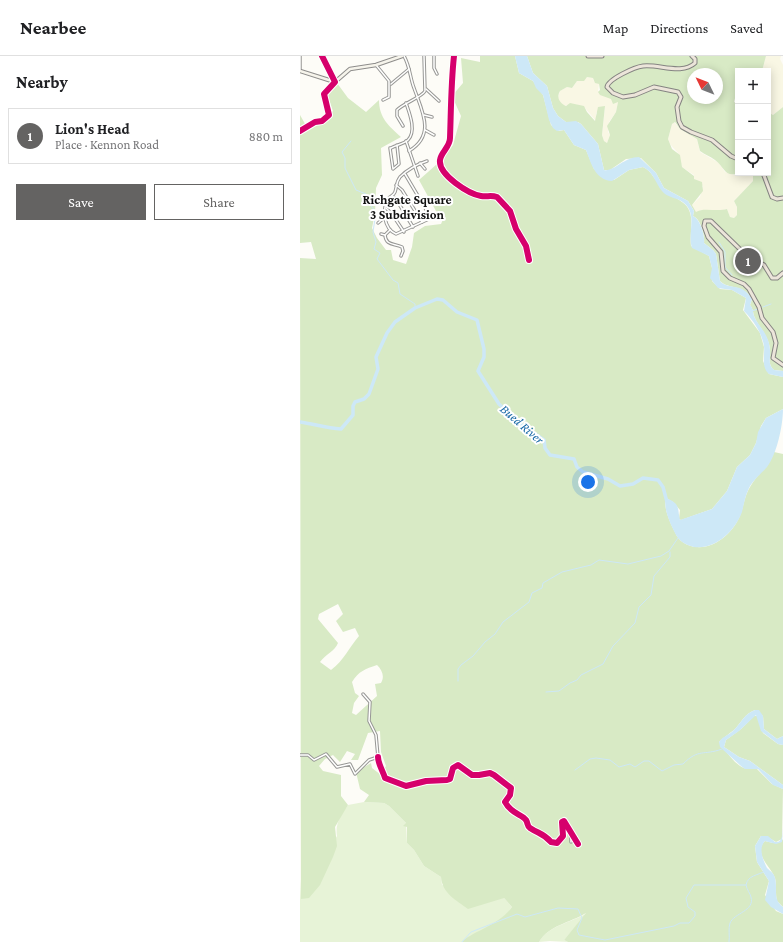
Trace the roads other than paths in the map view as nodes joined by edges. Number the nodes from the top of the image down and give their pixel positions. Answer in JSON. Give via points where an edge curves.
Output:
{"nodes":[{"id":1,"x":300,"y":56,"type":"edge"},
{"id":2,"x":322,"y":56,"type":"edge"},
{"id":3,"x":403,"y":56,"type":"edge"},
{"id":4,"x":424,"y":56,"type":"edge"},
{"id":5,"x":434,"y":56,"type":"edge"},
{"id":6,"x":454,"y":56,"type":"edge"},
{"id":7,"x":588,"y":56,"type":"edge"},
{"id":8,"x":602,"y":56,"type":"edge"},
{"id":9,"x":692,"y":56,"type":"edge"},
{"id":10,"x":376,"y":65,"type":"junction"},
{"id":11,"x":409,"y":69,"type":"junction"},
{"id":12,"x":300,"y":71,"type":"edge"},
{"id":13,"x":437,"y":74,"type":"dead end"},
{"id":14,"x":335,"y":82,"type":"junction"},
{"id":15,"x":390,"y":85,"type":"junction"},
{"id":16,"x":426,"y":88,"type":"junction"},
{"id":17,"x":417,"y":96,"type":"junction"},
{"id":18,"x":383,"y":100,"type":"dead end"},
{"id":19,"x":439,"y":101,"type":"dead end"},
{"id":20,"x":406,"y":103,"type":"junction"},
{"id":21,"x":424,"y":115,"type":"junction"},
{"id":22,"x":432,"y":117,"type":"dead end"},
{"id":23,"x":403,"y":126,"type":"dead end"},
{"id":24,"x":425,"y":130,"type":"junction"},
{"id":25,"x":300,"y":131,"type":"edge"},
{"id":26,"x":434,"y":135,"type":"dead end"},
{"id":27,"x":406,"y":141,"type":"junction"},
{"id":28,"x":397,"y":145,"type":"junction"},
{"id":29,"x":409,"y":151,"type":"junction"},
{"id":30,"x":735,"y":158,"type":"edge"},
{"id":31,"x":427,"y":161,"type":"dead end"},
{"id":32,"x":420,"y":164,"type":"junction"},
{"id":33,"x":414,"y":167,"type":"junction"},
{"id":34,"x":426,"y":169,"type":"dead end"},
{"id":35,"x":405,"y":174,"type":"junction"},
{"id":36,"x":418,"y":176,"type":"dead end"},
{"id":37,"x":764,"y":176,"type":"edge"},
{"id":38,"x":396,"y":185,"type":"junction"},
{"id":39,"x":392,"y":196,"type":"junction"},
{"id":40,"x":783,"y":198,"type":"edge"},
{"id":41,"x":386,"y":208,"type":"junction"},
{"id":42,"x":384,"y":218,"type":"junction"},
{"id":43,"x":378,"y":223,"type":"dead end"},
{"id":44,"x":422,"y":223,"type":"junction"},
{"id":45,"x":413,"y":227,"type":"junction"},
{"id":46,"x":390,"y":230,"type":"junction"},
{"id":47,"x":404,"y":232,"type":"junction"},
{"id":48,"x":381,"y":234,"type":"dead end"},
{"id":49,"x":385,"y":235,"type":"junction"},
{"id":50,"x":401,"y":256,"type":"dead end"},
{"id":51,"x":529,"y":260,"type":"dead end"},
{"id":52,"x":783,"y":273,"type":"edge"},
{"id":53,"x":783,"y":365,"type":"edge"},
{"id":54,"x":363,"y":694,"type":"dead end"},
{"id":55,"x":300,"y":755,"type":"edge"},
{"id":56,"x":378,"y":757,"type":"junction"},
{"id":57,"x":571,"y":834,"type":"junction"},
{"id":58,"x":571,"y":842,"type":"dead end"},
{"id":59,"x":578,"y":844,"type":"dead end"}],
"edges":[{"from":1,"to":12,"type":"street"},
{"from":2,"to":14,"type":"street"},
{"from":3,"to":10,"type":"main road"},
{"from":3,"to":11,"type":"street"},
{"from":4,"to":16,"type":"street"},
{"from":5,"to":13,"type":"street"},
{"from":6,"to":51,"type":"street","via":[[450,138],[440,159],[441,165],[447,176],[456,183],[483,197],[496,197],[508,206],[516,229],[526,246]]},
{"from":7,"to":8,"type":"highway"},
{"from":9,"to":30,"type":"highway","via":[[696,61],[688,68],[640,66],[611,80],[607,87],[614,94],[623,97],[654,87],[678,92],[681,97],[677,110],[682,127],[712,140]]},
{"from":10,"to":14,"type":"main road","via":[[350,69]]},
{"from":10,"to":15,"type":"street"},
{"from":11,"to":15,"type":"street"},
{"from":11,"to":17,"type":"street"},
{"from":12,"to":14,"type":"main road"},
{"from":14,"to":25,"type":"street","via":[[324,94],[329,116]]},
{"from":15,"to":18,"type":"street","via":[[389,97]]},
{"from":16,"to":17,"type":"street","via":[[423,94]]},
{"from":16,"to":19,"type":"street"},
{"from":17,"to":20,"type":"street"},
{"from":17,"to":21,"type":"street"},
{"from":20,"to":23,"type":"street","via":[[396,112]]},
{"from":20,"to":27,"type":"street","via":[[412,120],[410,136]]},
{"from":21,"to":22,"type":"street"},
{"from":21,"to":24,"type":"street"},
{"from":24,"to":26,"type":"street"},
{"from":24,"to":29,"type":"street","via":[[420,144]]},
{"from":27,"to":28,"type":"street"},
{"from":27,"to":29,"type":"street"},
{"from":28,"to":28,"type":"street","via":[[399,164],[393,169],[390,150]]},
{"from":29,"to":33,"type":"street"},
{"from":31,"to":32,"type":"street"},
{"from":32,"to":33,"type":"street"},
{"from":32,"to":34,"type":"street"},
{"from":33,"to":35,"type":"street"},
{"from":33,"to":36,"type":"street"},
{"from":35,"to":38,"type":"street"},
{"from":35,"to":44,"type":"street","via":[[431,218]]},
{"from":37,"to":40,"type":"highway","via":[[772,197]]},
{"from":38,"to":39,"type":"street"},
{"from":38,"to":44,"type":"street","via":[[402,190]]},
{"from":39,"to":41,"type":"street"},
{"from":39,"to":45,"type":"street"},
{"from":41,"to":42,"type":"street"},
{"from":41,"to":47,"type":"street"},
{"from":42,"to":43,"type":"street"},
{"from":42,"to":46,"type":"street"},
{"from":44,"to":45,"type":"street"},
{"from":45,"to":47,"type":"street"},
{"from":46,"to":47,"type":"street","via":[[396,234]]},
{"from":46,"to":49,"type":"street"},
{"from":48,"to":49,"type":"street"},
{"from":49,"to":50,"type":"street","via":[[389,243],[402,247]]},
{"from":52,"to":53,"type":"highway","via":[[777,278],[772,278],[764,265],[746,255],[711,221],[705,221],[707,234],[721,252],[723,271],[732,280],[746,286],[773,332],[776,340],[773,358]]},
{"from":54,"to":56,"type":"street","via":[[370,702],[369,721],[376,735]]},
{"from":55,"to":56,"type":"street","via":[[314,760],[326,754],[337,767],[350,764],[355,774],[368,760]]},
{"from":56,"to":57,"type":"street","via":[[385,778],[406,786],[450,779],[453,768],[458,765],[472,775],[494,774],[511,788],[506,805],[526,819],[531,829],[557,843],[563,836],[564,821]]},
{"from":57,"to":58,"type":"street"},
{"from":57,"to":59,"type":"street"}]}
